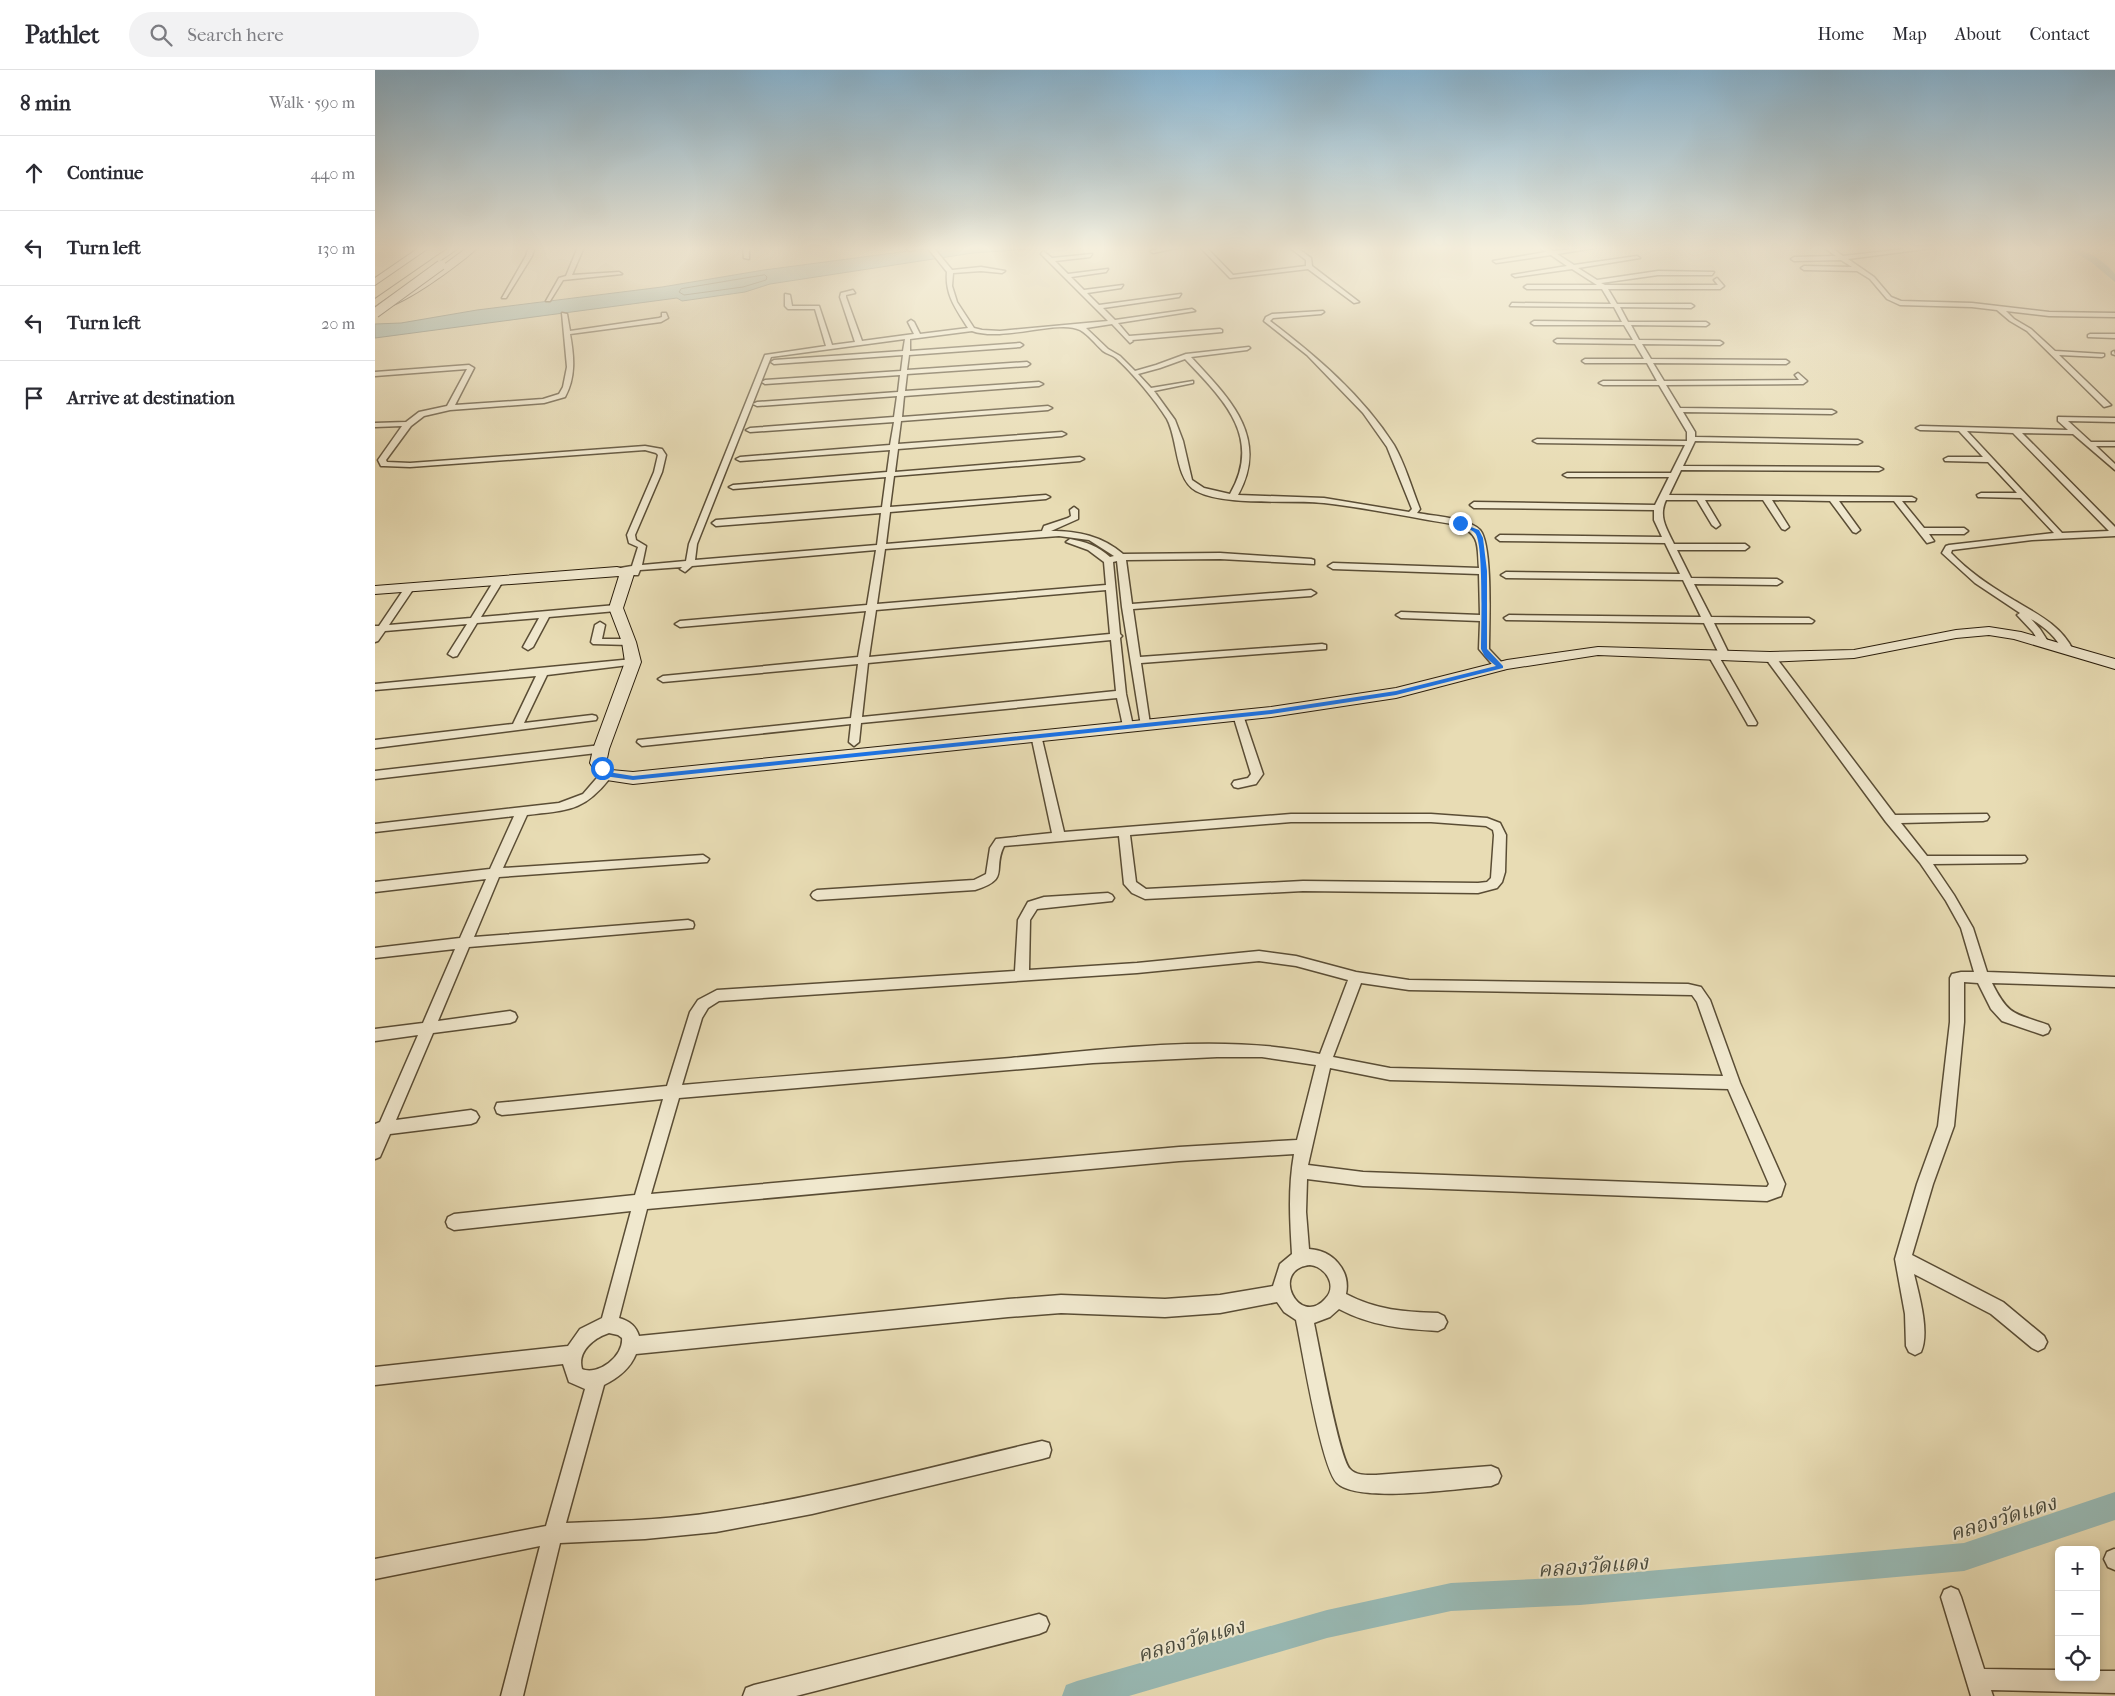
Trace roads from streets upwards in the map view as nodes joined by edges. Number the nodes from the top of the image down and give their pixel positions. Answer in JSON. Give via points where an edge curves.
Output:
{"nodes":[{"id":1,"x":911,"y":322,"type":"dead end"},
{"id":2,"x":566,"y":323,"type":"edge"},
{"id":3,"x":630,"y":323,"type":"edge"},
{"id":4,"x":822,"y":323,"type":"edge"},
{"id":5,"x":852,"y":323,"type":"edge"},
{"id":6,"x":968,"y":323,"type":"edge"},
{"id":7,"x":1107,"y":323,"type":"edge"},
{"id":8,"x":1114,"y":323,"type":"edge"},
{"id":9,"x":1269,"y":323,"type":"edge"},
{"id":10,"x":1534,"y":323,"type":"dead end"},
{"id":11,"x":2017,"y":323,"type":"edge"},
{"id":12,"x":1627,"y":324,"type":"junction"},
{"id":13,"x":1706,"y":324,"type":"dead end"},
{"id":14,"x":1079,"y":327,"type":"junction"},
{"id":15,"x":972,"y":329,"type":"junction"},
{"id":16,"x":1220,"y":331,"type":"dead end"},
{"id":17,"x":567,"y":333,"type":"junction"},
{"id":18,"x":1196,"y":333,"type":"junction"},
{"id":19,"x":917,"y":336,"type":"junction"},
{"id":20,"x":2090,"y":336,"type":"dead end"},
{"id":21,"x":2115,"y":336,"type":"edge"},
{"id":22,"x":908,"y":340,"type":"dead end"},
{"id":23,"x":1201,"y":340,"type":"dead end"},
{"id":24,"x":1557,"y":341,"type":"dead end"},
{"id":25,"x":1638,"y":342,"type":"junction"},
{"id":26,"x":859,"y":343,"type":"junction"},
{"id":27,"x":1720,"y":343,"type":"dead end"},
{"id":28,"x":1020,"y":345,"type":"dead end"},
{"id":29,"x":829,"y":346,"type":"junction"},
{"id":30,"x":1247,"y":348,"type":"dead end"},
{"id":31,"x":907,"y":353,"type":"junction"},
{"id":32,"x":2055,"y":353,"type":"junction"},
{"id":33,"x":2102,"y":355,"type":"dead end"},
{"id":34,"x":1186,"y":356,"type":"junction"},
{"id":35,"x":1585,"y":361,"type":"dead end"},
{"id":36,"x":1649,"y":361,"type":"junction"},
{"id":37,"x":774,"y":362,"type":"dead end"},
{"id":38,"x":1786,"y":362,"type":"dead end"},
{"id":39,"x":1027,"y":364,"type":"dead end"},
{"id":40,"x":903,"y":372,"type":"junction"},
{"id":41,"x":1133,"y":373,"type":"junction"},
{"id":42,"x":375,"y":374,"type":"edge"},
{"id":43,"x":1799,"y":374,"type":"dead end"},
{"id":44,"x":765,"y":382,"type":"dead end"},
{"id":45,"x":1191,"y":382,"type":"dead end"},
{"id":46,"x":1603,"y":383,"type":"dead end"},
{"id":47,"x":1039,"y":384,"type":"dead end"},
{"id":48,"x":1663,"y":384,"type":"junction"},
{"id":49,"x":1149,"y":390,"type":"junction"},
{"id":50,"x":901,"y":394,"type":"junction"},
{"id":51,"x":757,"y":404,"type":"dead end"},
{"id":52,"x":2107,"y":405,"type":"dead end"},
{"id":53,"x":450,"y":408,"type":"junction"},
{"id":54,"x":1049,"y":408,"type":"dead end"},
{"id":55,"x":1677,"y":410,"type":"junction"},
{"id":56,"x":1832,"y":412,"type":"dead end"},
{"id":57,"x":899,"y":419,"type":"junction"},
{"id":58,"x":2115,"y":420,"type":"edge"},
{"id":59,"x":408,"y":424,"type":"junction"},
{"id":60,"x":375,"y":425,"type":"edge"},
{"id":61,"x":1919,"y":428,"type":"dead end"},
{"id":62,"x":1961,"y":429,"type":"junction"},
{"id":63,"x":749,"y":430,"type":"dead end"},
{"id":64,"x":2015,"y":430,"type":"junction"},
{"id":65,"x":2074,"y":432,"type":"junction"},
{"id":66,"x":1062,"y":434,"type":"dead end"},
{"id":67,"x":1537,"y":441,"type":"dead end"},
{"id":68,"x":1691,"y":441,"type":"junction"},
{"id":69,"x":1858,"y":442,"type":"dead end"},
{"id":70,"x":2088,"y":444,"type":"junction"},
{"id":71,"x":2115,"y":444,"type":"edge"},
{"id":72,"x":895,"y":447,"type":"junction"},
{"id":73,"x":740,"y":459,"type":"dead end"},
{"id":74,"x":1079,"y":459,"type":"dead end"},
{"id":75,"x":1948,"y":459,"type":"dead end"},
{"id":76,"x":1989,"y":460,"type":"junction"},
{"id":77,"x":379,"y":464,"type":"edge"},
{"id":78,"x":2115,"y":468,"type":"edge"},
{"id":79,"x":1879,"y":469,"type":"dead end"},
{"id":80,"x":1675,"y":471,"type":"junction"},
{"id":81,"x":891,"y":474,"type":"junction"},
{"id":82,"x":1567,"y":475,"type":"dead end"},
{"id":83,"x":733,"y":487,"type":"dead end"},
{"id":84,"x":1981,"y":495,"type":"dead end"},
{"id":85,"x":1233,"y":496,"type":"junction"},
{"id":86,"x":2023,"y":496,"type":"junction"},
{"id":87,"x":1046,"y":497,"type":"dead end"},
{"id":88,"x":1663,"y":497,"type":"junction"},
{"id":89,"x":1700,"y":498,"type":"junction"},
{"id":90,"x":1766,"y":498,"type":"junction"},
{"id":91,"x":1833,"y":499,"type":"junction"},
{"id":92,"x":1897,"y":499,"type":"junction"},
{"id":93,"x":1912,"y":500,"type":"dead end"},
{"id":94,"x":1474,"y":505,"type":"dead end"},
{"id":95,"x":1658,"y":508,"type":"junction"},
{"id":96,"x":885,"y":510,"type":"junction"},
{"id":97,"x":1074,"y":510,"type":"dead end"},
{"id":98,"x":1410,"y":516,"type":"junction"},
{"id":99,"x":716,"y":523,"type":"dead end"},
{"id":100,"x":1716,"y":525,"type":"dead end"},
{"id":101,"x":1785,"y":527,"type":"dead end"},
{"id":102,"x":1856,"y":530,"type":"dead end"},
{"id":103,"x":1922,"y":531,"type":"junction"},
{"id":104,"x":1963,"y":531,"type":"dead end"},
{"id":105,"x":2115,"y":533,"type":"edge"},
{"id":106,"x":1046,"y":534,"type":"junction"},
{"id":107,"x":2059,"y":534,"type":"junction"},
{"id":108,"x":1501,"y":538,"type":"dead end"},
{"id":109,"x":1930,"y":541,"type":"dead end"},
{"id":110,"x":1669,"y":543,"type":"junction"},
{"id":111,"x":1745,"y":547,"type":"dead end"},
{"id":112,"x":880,"y":550,"type":"junction"},
{"id":113,"x":1121,"y":557,"type":"junction"},
{"id":114,"x":1109,"y":561,"type":"junction"},
{"id":115,"x":1311,"y":562,"type":"dead end"},
{"id":116,"x":687,"y":566,"type":"junction"},
{"id":117,"x":1333,"y":566,"type":"dead end"},
{"id":118,"x":1484,"y":571,"type":"junction"},
{"id":119,"x":629,"y":572,"type":"junction"},
{"id":120,"x":1506,"y":574,"type":"dead end"},
{"id":121,"x":1687,"y":579,"type":"junction"},
{"id":122,"x":498,"y":581,"type":"junction"},
{"id":123,"x":1777,"y":582,"type":"dead end"},
{"id":124,"x":1111,"y":587,"type":"junction"},
{"id":125,"x":409,"y":588,"type":"junction"},
{"id":126,"x":375,"y":590,"type":"edge"},
{"id":127,"x":1311,"y":593,"type":"dead end"},
{"id":128,"x":2013,"y":604,"type":"junction"},
{"id":129,"x":871,"y":607,"type":"junction"},
{"id":130,"x":1127,"y":607,"type":"junction"},
{"id":131,"x":616,"y":608,"type":"junction"},
{"id":132,"x":546,"y":614,"type":"junction"},
{"id":133,"x":1401,"y":615,"type":"dead end"},
{"id":134,"x":1484,"y":618,"type":"junction"},
{"id":135,"x":1509,"y":618,"type":"dead end"},
{"id":136,"x":474,"y":620,"type":"junction"},
{"id":137,"x":1707,"y":620,"type":"junction"},
{"id":138,"x":1809,"y":621,"type":"dead end"},
{"id":139,"x":680,"y":624,"type":"dead end"},
{"id":140,"x":600,"y":625,"type":"dead end"},
{"id":141,"x":379,"y":628,"type":"edge"},
{"id":142,"x":1117,"y":636,"type":"junction"},
{"id":143,"x":375,"y":639,"type":"edge"},
{"id":144,"x":629,"y":642,"type":"junction"},
{"id":145,"x":2044,"y":643,"type":"junction"},
{"id":146,"x":529,"y":647,"type":"dead end"},
{"id":147,"x":1322,"y":647,"type":"dead end"},
{"id":148,"x":2068,"y":650,"type":"junction"},
{"id":149,"x":453,"y":654,"type":"dead end"},
{"id":150,"x":1719,"y":655,"type":"junction"},
{"id":151,"x":1770,"y":657,"type":"junction"},
{"id":152,"x":863,"y":660,"type":"junction"},
{"id":153,"x":1136,"y":660,"type":"junction"},
{"id":154,"x":633,"y":662,"type":"junction"},
{"id":155,"x":2115,"y":664,"type":"edge"},
{"id":156,"x":1500,"y":667,"type":"junction"},
{"id":157,"x":543,"y":672,"type":"junction"},
{"id":158,"x":663,"y":679,"type":"dead end"},
{"id":159,"x":375,"y":687,"type":"edge"},
{"id":160,"x":1121,"y":694,"type":"junction"},
{"id":161,"x":1238,"y":715,"type":"junction"},
{"id":162,"x":592,"y":718,"type":"dead end"},
{"id":163,"x":855,"y":721,"type":"junction"},
{"id":164,"x":1752,"y":723,"type":"dead end"},
{"id":165,"x":1145,"y":724,"type":"junction"},
{"id":166,"x":1128,"y":726,"type":"junction"},
{"id":167,"x":517,"y":727,"type":"junction"},
{"id":168,"x":1037,"y":735,"type":"junction"},
{"id":169,"x":642,"y":742,"type":"dead end"},
{"id":170,"x":853,"y":742,"type":"dead end"},
{"id":171,"x":375,"y":744,"type":"edge"},
{"id":172,"x":601,"y":749,"type":"junction"},
{"id":173,"x":375,"y":775,"type":"edge"},
{"id":174,"x":606,"y":775,"type":"junction"},
{"id":175,"x":1238,"y":784,"type":"dead end"},
{"id":176,"x":523,"y":810,"type":"junction"},
{"id":177,"x":1983,"y":817,"type":"dead end"},
{"id":178,"x":1890,"y":819,"type":"junction"},
{"id":179,"x":375,"y":828,"type":"edge"},
{"id":180,"x":1124,"y":831,"type":"junction"},
{"id":181,"x":1059,"y":837,"type":"junction"},
{"id":182,"x":703,"y":859,"type":"dead end"},
{"id":183,"x":2021,"y":859,"type":"dead end"},
{"id":184,"x":1924,"y":860,"type":"junction"},
{"id":185,"x":495,"y":873,"type":"junction"},
{"id":186,"x":375,"y":887,"type":"edge"},
{"id":187,"x":817,"y":896,"type":"dead end"},
{"id":188,"x":1108,"y":898,"type":"dead end"},
{"id":189,"x":688,"y":925,"type":"dead end"},
{"id":190,"x":466,"y":942,"type":"junction"},
{"id":191,"x":375,"y":953,"type":"edge"},
{"id":192,"x":1022,"y":976,"type":"junction"},
{"id":193,"x":1356,"y":977,"type":"junction"},
{"id":194,"x":1982,"y":977,"type":"junction"},
{"id":195,"x":2115,"y":982,"type":"edge"},
{"id":196,"x":510,"y":1017,"type":"dead end"},
{"id":197,"x":429,"y":1028,"type":"junction"},
{"id":198,"x":2043,"y":1029,"type":"dead end"},
{"id":199,"x":375,"y":1035,"type":"edge"},
{"id":200,"x":1325,"y":1060,"type":"junction"},
{"id":201,"x":1733,"y":1083,"type":"junction"},
{"id":202,"x":672,"y":1092,"type":"junction"},
{"id":203,"x":502,"y":1108,"type":"dead end"},
{"id":204,"x":471,"y":1117,"type":"dead end"},
{"id":205,"x":380,"y":1129,"type":"edge"},
{"id":206,"x":1303,"y":1147,"type":"junction"},
{"id":207,"x":375,"y":1152,"type":"edge"},
{"id":208,"x":1299,"y":1171,"type":"junction"},
{"id":209,"x":641,"y":1202,"type":"junction"},
{"id":210,"x":454,"y":1222,"type":"dead end"},
{"id":211,"x":1301,"y":1258,"type":"junction"},
{"id":212,"x":1903,"y":1259,"type":"junction"},
{"id":213,"x":1282,"y":1294,"type":"junction"},
{"id":214,"x":1337,"y":1298,"type":"junction"},
{"id":215,"x":1303,"y":1313,"type":"junction"},
{"id":216,"x":1438,"y":1322,"type":"dead end"},
{"id":217,"x":609,"y":1324,"type":"junction"},
{"id":218,"x":2038,"y":1342,"type":"dead end"},
{"id":219,"x":631,"y":1346,"type":"junction"},
{"id":220,"x":1915,"y":1346,"type":"dead end"},
{"id":221,"x":573,"y":1354,"type":"junction"},
{"id":222,"x":375,"y":1376,"type":"edge"},
{"id":223,"x":596,"y":1380,"type":"junction"},
{"id":224,"x":1042,"y":1450,"type":"dead end"},
{"id":225,"x":1491,"y":1476,"type":"dead end"},
{"id":226,"x":553,"y":1534,"type":"junction"},
{"id":227,"x":375,"y":1569,"type":"edge"},
{"id":228,"x":1951,"y":1597,"type":"dead end"},
{"id":229,"x":1039,"y":1624,"type":"dead end"},
{"id":230,"x":2115,"y":1682,"type":"edge"},
{"id":231,"x":1979,"y":1688,"type":"edge"},
{"id":232,"x":512,"y":1696,"type":"edge"},
{"id":233,"x":754,"y":1696,"type":"edge"}],
"edges":[{"from":1,"to":19,"type":"street"},
{"from":2,"to":17,"type":"street"},
{"from":3,"to":17,"type":"street"},
{"from":4,"to":29,"type":"street"},
{"from":5,"to":26,"type":"street"},
{"from":6,"to":15,"type":"street"},
{"from":7,"to":14,"type":"street"},
{"from":8,"to":18,"type":"street","via":[[1128,339]]},
{"from":9,"to":98,"type":"street","via":[[1309,354],[1380,429],[1416,509]]},
{"from":10,"to":12,"type":"street"},
{"from":11,"to":32,"type":"street"},
{"from":12,"to":13,"type":"street"},
{"from":12,"to":25,"type":"street"},
{"from":14,"to":15,"type":"street","via":[[1000,333]]},
{"from":14,"to":41,"type":"street"},
{"from":15,"to":19,"type":"street"},
{"from":16,"to":18,"type":"street"},
{"from":17,"to":53,"type":"street","via":[[569,368],[567,387],[562,395],[544,401]]},
{"from":18,"to":23,"type":"street"},
{"from":19,"to":26,"type":"street"},
{"from":20,"to":21,"type":"street"},
{"from":22,"to":31,"type":"street"},
{"from":24,"to":25,"type":"street"},
{"from":25,"to":27,"type":"street"},
{"from":25,"to":36,"type":"street"},
{"from":26,"to":29,"type":"street"},
{"from":28,"to":31,"type":"street"},
{"from":29,"to":116,"type":"street","via":[[766,357]]},
{"from":30,"to":34,"type":"street"},
{"from":31,"to":37,"type":"street"},
{"from":31,"to":40,"type":"street"},
{"from":32,"to":33,"type":"street"},
{"from":32,"to":52,"type":"street"},
{"from":34,"to":41,"type":"street"},
{"from":34,"to":85,"type":"street","via":[[1223,395],[1241,430],[1247,457],[1242,479]]},
{"from":35,"to":36,"type":"street"},
{"from":36,"to":38,"type":"street"},
{"from":36,"to":48,"type":"street"},
{"from":39,"to":40,"type":"street"},
{"from":40,"to":44,"type":"street"},
{"from":40,"to":50,"type":"street"},
{"from":41,"to":49,"type":"street"},
{"from":42,"to":53,"type":"street","via":[[469,367]]},
{"from":43,"to":48,"type":"street","via":[[1803,382]]},
{"from":45,"to":49,"type":"street"},
{"from":46,"to":48,"type":"street"},
{"from":47,"to":50,"type":"street"},
{"from":48,"to":55,"type":"street"},
{"from":49,"to":85,"type":"street","via":[[1171,420],[1188,480],[1202,491]]},
{"from":50,"to":51,"type":"street"},
{"from":50,"to":57,"type":"street"},
{"from":53,"to":59,"type":"street","via":[[422,414]]},
{"from":54,"to":57,"type":"street"},
{"from":55,"to":56,"type":"street"},
{"from":55,"to":68,"type":"street","via":[[1691,432]]},
{"from":57,"to":63,"type":"street"},
{"from":57,"to":72,"type":"street"},
{"from":58,"to":65,"type":"street","via":[[2061,419]]},
{"from":59,"to":60,"type":"street"},
{"from":59,"to":77,"type":"street"},
{"from":61,"to":62,"type":"street"},
{"from":62,"to":64,"type":"street"},
{"from":62,"to":76,"type":"street"},
{"from":64,"to":65,"type":"street"},
{"from":64,"to":105,"type":"street"},
{"from":65,"to":70,"type":"street"},
{"from":66,"to":72,"type":"street"},
{"from":67,"to":68,"type":"street"},
{"from":68,"to":69,"type":"street"},
{"from":68,"to":80,"type":"street"},
{"from":70,"to":71,"type":"street"},
{"from":70,"to":78,"type":"street"},
{"from":72,"to":73,"type":"street"},
{"from":72,"to":81,"type":"street"},
{"from":74,"to":81,"type":"street"},
{"from":75,"to":76,"type":"street"},
{"from":76,"to":86,"type":"street"},
{"from":77,"to":119,"type":"street","via":[[410,465],[645,448],[659,450],[662,454],[658,472],[631,535],[632,541],[642,546],[642,552]]},
{"from":79,"to":80,"type":"street"},
{"from":80,"to":82,"type":"street"},
{"from":80,"to":88,"type":"street"},
{"from":81,"to":83,"type":"street"},
{"from":81,"to":96,"type":"street"},
{"from":84,"to":86,"type":"street"},
{"from":85,"to":98,"type":"street","via":[[1305,499]]},
{"from":86,"to":107,"type":"street"},
{"from":87,"to":96,"type":"street"},
{"from":88,"to":89,"type":"street"},
{"from":88,"to":95,"type":"street"},
{"from":89,"to":90,"type":"street"},
{"from":89,"to":100,"type":"street"},
{"from":90,"to":91,"type":"street"},
{"from":90,"to":101,"type":"street"},
{"from":91,"to":92,"type":"street"},
{"from":91,"to":102,"type":"street"},
{"from":92,"to":93,"type":"street"},
{"from":92,"to":103,"type":"street"},
{"from":94,"to":95,"type":"street"},
{"from":95,"to":110,"type":"street","via":[[1658,520]]},
{"from":96,"to":99,"type":"street"},
{"from":96,"to":112,"type":"street"},
{"from":97,"to":106,"type":"street","via":[[1075,517],[1047,528]]},
{"from":98,"to":118,"type":"street","via":[[1460,523],[1477,532]]},
{"from":103,"to":104,"type":"street"},
{"from":103,"to":109,"type":"street"},
{"from":105,"to":107,"type":"street"},
{"from":106,"to":112,"type":"street"},
{"from":106,"to":113,"type":"street","via":[[1066,532],[1092,537],[1113,548]]},
{"from":107,"to":128,"type":"street","via":[[1949,548],[1946,553],[1950,558]]},
{"from":108,"to":110,"type":"street"},
{"from":110,"to":111,"type":"street"},
{"from":110,"to":121,"type":"street"},
{"from":112,"to":114,"type":"street","via":[[1061,540],[1083,544]]},
{"from":112,"to":116,"type":"street"},
{"from":112,"to":129,"type":"street"},
{"from":113,"to":114,"type":"street"},
{"from":113,"to":115,"type":"street","via":[[1220,556]]},
{"from":113,"to":130,"type":"street"},
{"from":114,"to":124,"type":"street"},
{"from":116,"to":119,"type":"street"},
{"from":117,"to":118,"type":"street"},
{"from":118,"to":134,"type":"street"},
{"from":119,"to":122,"type":"street"},
{"from":119,"to":131,"type":"street"},
{"from":120,"to":121,"type":"street"},
{"from":121,"to":123,"type":"street"},
{"from":121,"to":137,"type":"street"},
{"from":122,"to":125,"type":"street"},
{"from":122,"to":136,"type":"street"},
{"from":124,"to":129,"type":"street"},
{"from":124,"to":142,"type":"street"},
{"from":125,"to":126,"type":"street"},
{"from":125,"to":141,"type":"street"},
{"from":127,"to":130,"type":"street"},
{"from":128,"to":145,"type":"street"},
{"from":128,"to":148,"type":"street","via":[[2065,640]]},
{"from":129,"to":139,"type":"street"},
{"from":129,"to":152,"type":"street"},
{"from":130,"to":153,"type":"street"},
{"from":131,"to":132,"type":"street"},
{"from":131,"to":144,"type":"street"},
{"from":132,"to":136,"type":"street"},
{"from":132,"to":146,"type":"street"},
{"from":133,"to":134,"type":"street"},
{"from":134,"to":156,"type":"street","via":[[1485,652]]},
{"from":135,"to":137,"type":"street"},
{"from":136,"to":141,"type":"street"},
{"from":136,"to":149,"type":"street"},
{"from":137,"to":138,"type":"street"},
{"from":137,"to":150,"type":"street"},
{"from":140,"to":144,"type":"street","via":[[595,642]]},
{"from":141,"to":143,"type":"street"},
{"from":142,"to":152,"type":"street"},
{"from":142,"to":160,"type":"street"},
{"from":144,"to":154,"type":"street"},
{"from":145,"to":148,"type":"street"},
{"from":145,"to":151,"type":"street","via":[[2004,632],[1977,631],[1854,654]]},
{"from":147,"to":153,"type":"street"},
{"from":148,"to":155,"type":"street"},
{"from":150,"to":151,"type":"street"},
{"from":150,"to":156,"type":"street","via":[[1598,651]]},
{"from":150,"to":164,"type":"street"},
{"from":151,"to":178,"type":"street"},
{"from":152,"to":158,"type":"street"},
{"from":152,"to":163,"type":"street"},
{"from":153,"to":165,"type":"street"},
{"from":154,"to":157,"type":"street"},
{"from":154,"to":172,"type":"street"},
{"from":156,"to":161,"type":"street","via":[[1396,693]]},
{"from":157,"to":159,"type":"street"},
{"from":157,"to":167,"type":"street"},
{"from":160,"to":163,"type":"street"},
{"from":160,"to":166,"type":"street"},
{"from":161,"to":165,"type":"street"},
{"from":161,"to":175,"type":"street","via":[[1257,774],[1252,781]]},
{"from":162,"to":167,"type":"street"},
{"from":163,"to":169,"type":"street"},
{"from":163,"to":170,"type":"street"},
{"from":165,"to":166,"type":"street"},
{"from":166,"to":168,"type":"street"},
{"from":167,"to":171,"type":"street"},
{"from":168,"to":174,"type":"street","via":[[633,778]]},
{"from":168,"to":181,"type":"street"},
{"from":172,"to":173,"type":"street"},
{"from":172,"to":174,"type":"street","via":[[599,764]]},
{"from":174,"to":176,"type":"street","via":[[587,798],[576,804]]},
{"from":176,"to":179,"type":"street"},
{"from":176,"to":185,"type":"street"},
{"from":177,"to":178,"type":"street"},
{"from":178,"to":184,"type":"street"},
{"from":180,"to":180,"type":"street","via":[[1130,884],[1145,894],[1303,886],[1478,888],[1490,886],[1499,874],[1499,831],[1487,822],[1431,818],[1291,818]]},
{"from":180,"to":181,"type":"street"},
{"from":181,"to":187,"type":"street","via":[[1000,842],[996,848],[992,876],[975,885]]},
{"from":182,"to":185,"type":"street"},
{"from":183,"to":184,"type":"street"},
{"from":184,"to":194,"type":"street","via":[[1967,928]]},
{"from":185,"to":186,"type":"street"},
{"from":185,"to":190,"type":"street"},
{"from":188,"to":192,"type":"street","via":[[1033,905],[1024,920]]},
{"from":189,"to":190,"type":"street"},
{"from":190,"to":191,"type":"street"},
{"from":190,"to":197,"type":"street"},
{"from":192,"to":193,"type":"street","via":[[1259,956],[1296,961]]},
{"from":192,"to":202,"type":"street","via":[[717,996],[703,1004],[695,1016]]},
{"from":193,"to":200,"type":"street"},
{"from":193,"to":201,"type":"street","via":[[1409,985],[1696,991],[1703,1000]]},
{"from":194,"to":195,"type":"street"},
{"from":194,"to":198,"type":"street","via":[[2003,1014]]},
{"from":194,"to":212,"type":"street","via":[[1957,978],[1957,1022],[1946,1126]]},
{"from":196,"to":197,"type":"street"},
{"from":197,"to":199,"type":"street"},
{"from":197,"to":205,"type":"street"},
{"from":200,"to":201,"type":"street","via":[[1390,1074]]},
{"from":200,"to":202,"type":"street","via":[[1262,1051],[1125,1054]]},
{"from":200,"to":206,"type":"street"},
{"from":201,"to":208,"type":"street","via":[[1777,1184],[1775,1191],[1767,1194],[1363,1179]]},
{"from":202,"to":203,"type":"street"},
{"from":202,"to":209,"type":"street"},
{"from":204,"to":205,"type":"street"},
{"from":205,"to":207,"type":"street"},
{"from":206,"to":208,"type":"street"},
{"from":206,"to":209,"type":"street","via":[[1179,1154]]},
{"from":208,"to":211,"type":"street"},
{"from":209,"to":210,"type":"street"},
{"from":209,"to":217,"type":"street"},
{"from":211,"to":213,"type":"street","via":[[1293,1261],[1282,1275]]},
{"from":211,"to":214,"type":"street","via":[[1318,1258],[1332,1267],[1339,1282]]},
{"from":212,"to":218,"type":"street","via":[[1997,1308]]},
{"from":212,"to":220,"type":"street","via":[[1914,1314]]},
{"from":213,"to":215,"type":"street","via":[[1287,1302]]},
{"from":213,"to":219,"type":"street","via":[[1220,1304],[1165,1308],[1061,1304],[1008,1308]]},
{"from":214,"to":215,"type":"street","via":[[1323,1312]]},
{"from":214,"to":216,"type":"street","via":[[1371,1316]]},
{"from":215,"to":225,"type":"street","via":[[1326,1423],[1343,1476],[1357,1483],[1376,1485]]},
{"from":217,"to":219,"type":"street","via":[[627,1329]]},
{"from":217,"to":221,"type":"street","via":[[587,1334]]},
{"from":219,"to":223,"type":"street","via":[[619,1368]]},
{"from":221,"to":222,"type":"street"},
{"from":221,"to":223,"type":"street","via":[[571,1366],[575,1375],[584,1380]]},
{"from":223,"to":226,"type":"street"},
{"from":224,"to":226,"type":"street","via":[[812,1504],[716,1522]]},
{"from":226,"to":227,"type":"street"},
{"from":226,"to":232,"type":"street"},
{"from":228,"to":231,"type":"street"},
{"from":229,"to":233,"type":"street"},
{"from":230,"to":231,"type":"street"}]}
